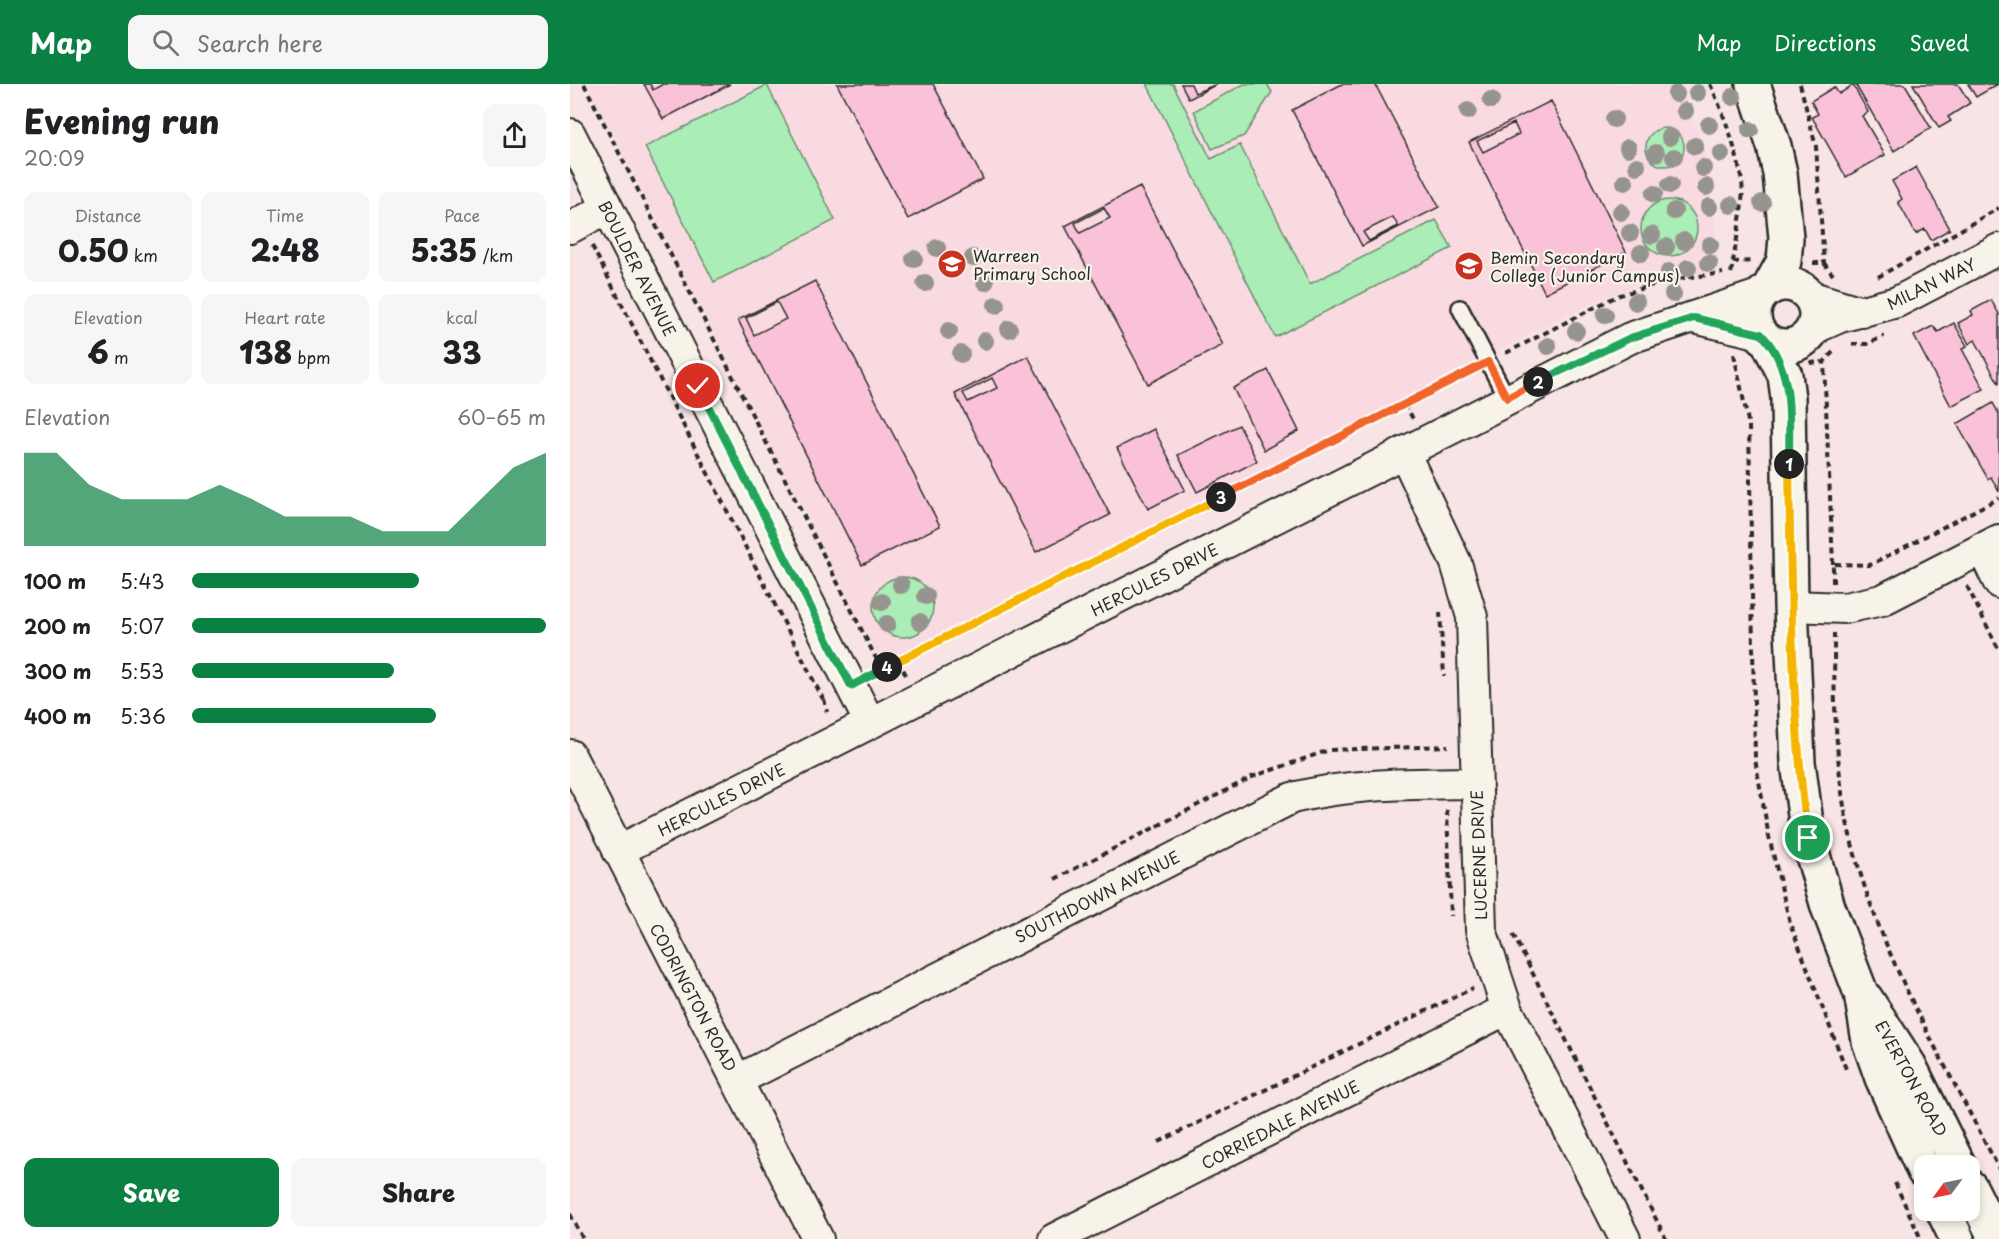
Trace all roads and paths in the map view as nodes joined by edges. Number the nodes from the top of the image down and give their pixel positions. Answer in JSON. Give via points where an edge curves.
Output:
{"nodes":[{"id":1,"x":584,"y":84,"type":"edge"},
{"id":2,"x":1710,"y":84,"type":"edge"},
{"id":3,"x":1754,"y":84,"type":"edge"},
{"id":4,"x":1800,"y":84,"type":"edge"},
{"id":5,"x":570,"y":134,"type":"edge"},
{"id":6,"x":608,"y":208,"type":"junction"},
{"id":7,"x":1999,"y":208,"type":"edge"},
{"id":8,"x":575,"y":225,"type":"edge"},
{"id":9,"x":1786,"y":238,"type":"junction"},
{"id":10,"x":1999,"y":249,"type":"edge"},
{"id":11,"x":1824,"y":263,"type":"dead end"},
{"id":12,"x":1723,"y":273,"type":"dead end"},
{"id":13,"x":1730,"y":280,"type":"dead end"},
{"id":14,"x":1869,"y":282,"type":"dead end"},
{"id":15,"x":1766,"y":291,"type":"junction"},
{"id":16,"x":1806,"y":292,"type":"junction"},
{"id":17,"x":1460,"y":308,"type":"dead end"},
{"id":18,"x":1862,"y":312,"type":"junction"},
{"id":19,"x":1694,"y":318,"type":"junction"},
{"id":20,"x":1888,"y":334,"type":"dead end"},
{"id":21,"x":1764,"y":337,"type":"junction"},
{"id":22,"x":1818,"y":338,"type":"junction"},
{"id":23,"x":1850,"y":344,"type":"dead end"},
{"id":24,"x":1488,"y":362,"type":"junction"},
{"id":25,"x":1507,"y":398,"type":"junction"},
{"id":26,"x":1788,"y":398,"type":"junction"},
{"id":27,"x":1404,"y":452,"type":"junction"},
{"id":28,"x":1999,"y":498,"type":"edge"},
{"id":29,"x":1990,"y":544,"type":"edge"},
{"id":30,"x":1833,"y":564,"type":"junction"},
{"id":31,"x":1963,"y":578,"type":"dead end"},
{"id":32,"x":1999,"y":582,"type":"edge"},
{"id":33,"x":1791,"y":606,"type":"junction"},
{"id":34,"x":1834,"y":619,"type":"junction"},
{"id":35,"x":1999,"y":650,"type":"edge"},
{"id":36,"x":899,"y":661,"type":"junction"},
{"id":37,"x":882,"y":669,"type":"junction"},
{"id":38,"x":851,"y":686,"type":"junction"},
{"id":39,"x":823,"y":699,"type":"junction"},
{"id":40,"x":917,"y":699,"type":"junction"},
{"id":41,"x":819,"y":717,"type":"dead end"},
{"id":42,"x":870,"y":723,"type":"junction"},
{"id":43,"x":570,"y":755,"type":"edge"},
{"id":44,"x":1474,"y":783,"type":"junction"},
{"id":45,"x":618,"y":851,"type":"junction"},
{"id":46,"x":1512,"y":930,"type":"dead end"},
{"id":47,"x":1476,"y":987,"type":"dead end"},
{"id":48,"x":1861,"y":993,"type":"junction"},
{"id":49,"x":1507,"y":1009,"type":"junction"},
{"id":50,"x":738,"y":1080,"type":"junction"},
{"id":51,"x":1159,"y":1142,"type":"dead end"},
{"id":52,"x":1917,"y":1155,"type":"edge"},
{"id":53,"x":1954,"y":1155,"type":"edge"},
{"id":54,"x":1999,"y":1169,"type":"edge"},
{"id":55,"x":1980,"y":1206,"type":"edge"},
{"id":56,"x":570,"y":1214,"type":"edge"},
{"id":57,"x":1948,"y":1221,"type":"edge"},
{"id":58,"x":1997,"y":1237,"type":"edge"},
{"id":59,"x":583,"y":1239,"type":"edge"},
{"id":60,"x":818,"y":1239,"type":"edge"},
{"id":61,"x":1054,"y":1239,"type":"edge"},
{"id":62,"x":1625,"y":1239,"type":"edge"},
{"id":63,"x":1666,"y":1239,"type":"edge"},
{"id":64,"x":1957,"y":1239,"type":"edge"}],
"edges":[{"from":1,"to":37,"type":"path"},
{"from":2,"to":13,"type":"path","via":[[1742,183]]},
{"from":3,"to":9,"type":"street","via":[[1778,164]]},
{"from":4,"to":11,"type":"path","via":[[1816,147]]},
{"from":5,"to":6,"type":"street","name":"BOULDER AVENUE"},
{"from":6,"to":8,"type":"street"},
{"from":6,"to":38,"type":"street","name":"BOULDER AVENUE"},
{"from":7,"to":14,"type":"path"},
{"from":8,"to":39,"type":"path"},
{"from":9,"to":15,"type":"street","via":[[1784,261]]},
{"from":9,"to":16,"type":"street"},
{"from":10,"to":18,"type":"street","name":"MILAN WAY","via":[[1896,302]]},
{"from":12,"to":24,"type":"path","via":[[1669,280],[1617,296]]},
{"from":15,"to":16,"type":"street","via":[[1786,284]]},
{"from":15,"to":19,"type":"street","name":"HERCULES DRIVE"},
{"from":15,"to":21,"type":"street","via":[[1758,301],[1754,318]]},
{"from":16,"to":18,"type":"street"},
{"from":16,"to":22,"type":"street","via":[[1816,312]]},
{"from":17,"to":24,"type":"lane"},
{"from":18,"to":22,"type":"street","name":"MILAN WAY","via":[[1840,317]]},
{"from":19,"to":21,"type":"street"},
{"from":19,"to":25,"type":"street","name":"HERCULES DRIVE","via":[[1630,338]]},
{"from":20,"to":23,"type":"path","via":[[1868,344]]},
{"from":21,"to":22,"type":"street","via":[[1775,344],[1792,345]]},
{"from":21,"to":26,"type":"street","name":"EVERTON ROAD","via":[[1785,375]]},
{"from":22,"to":26,"type":"street","name":"EVERTON ROAD"},
{"from":22,"to":30,"type":"path","via":[[1824,362]]},
{"from":24,"to":25,"type":"lane"},
{"from":24,"to":36,"type":"path"},
{"from":25,"to":27,"type":"street","name":"HERCULES DRIVE"},
{"from":26,"to":33,"type":"street","name":"EVERTON ROAD"},
{"from":27,"to":40,"type":"street","name":"HERCULES DRIVE"},
{"from":27,"to":44,"type":"street","name":"LUCERNE DRIVE","via":[[1456,563],[1472,617]]},
{"from":28,"to":30,"type":"path","via":[[1870,565]]},
{"from":29,"to":32,"type":"street"},
{"from":29,"to":34,"type":"street","via":[[1882,600]]},
{"from":30,"to":34,"type":"path"},
{"from":31,"to":35,"type":"path"},
{"from":33,"to":34,"type":"street"},
{"from":33,"to":48,"type":"street","name":"EVERTON ROAD","via":[[1798,762],[1808,838],[1828,907]]},
{"from":34,"to":54,"type":"path","via":[[1835,715],[1845,806],[1867,892],[1892,958]]},
{"from":36,"to":37,"type":"path"},
{"from":36,"to":40,"type":"path"},
{"from":37,"to":38,"type":"path"},
{"from":38,"to":39,"type":"path"},
{"from":38,"to":42,"type":"street","name":"BOULDER AVENUE"},
{"from":39,"to":41,"type":"path","via":[[829,711]]},
{"from":40,"to":42,"type":"street","name":"HERCULES DRIVE"},
{"from":42,"to":45,"type":"street","name":"HERCULES DRIVE"},
{"from":43,"to":45,"type":"street","name":"CODRINGTON ROAD"},
{"from":44,"to":49,"type":"street","name":"LUCERNE DRIVE","via":[[1481,930]]},
{"from":44,"to":50,"type":"street","name":"SOUTHDOWN AVENUE","via":[[1367,784],[1292,798]]},
{"from":45,"to":50,"type":"street","name":"CODRINGTON ROAD"},
{"from":46,"to":63,"type":"path"},
{"from":47,"to":51,"type":"path"},
{"from":48,"to":52,"type":"street","name":"EVERTON ROAD","via":[[1869,1041],[1881,1078]]},
{"from":48,"to":53,"type":"street","name":"EVERTON ROAD","via":[[1909,1065]]},
{"from":49,"to":61,"type":"street","name":"CORRIEDALE AVENUE"},
{"from":49,"to":62,"type":"street","name":"LUCERNE DRIVE"},
{"from":50,"to":60,"type":"street","name":"CODRINGTON ROAD"},
{"from":55,"to":58,"type":"street"},
{"from":56,"to":59,"type":"path"},
{"from":57,"to":64,"type":"street"}]}
